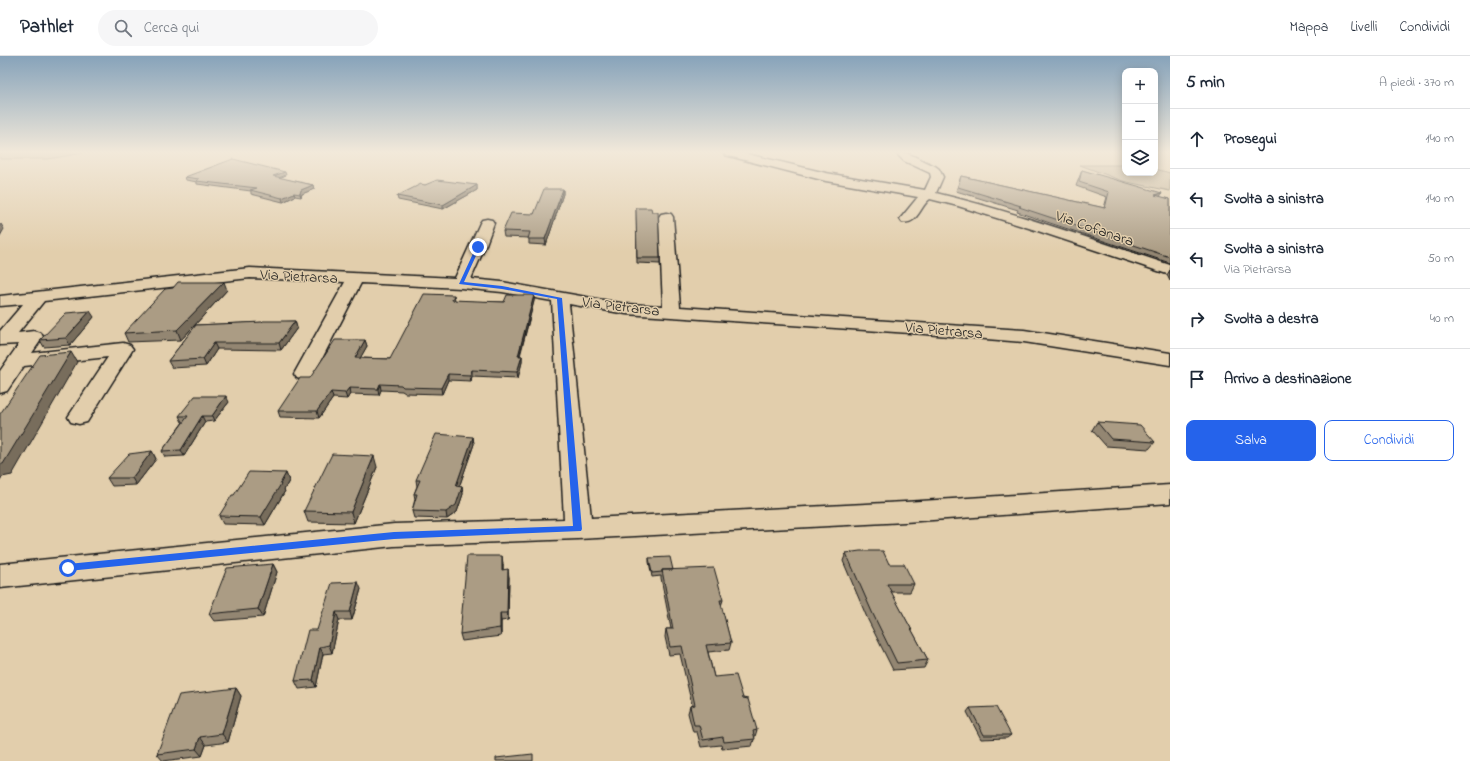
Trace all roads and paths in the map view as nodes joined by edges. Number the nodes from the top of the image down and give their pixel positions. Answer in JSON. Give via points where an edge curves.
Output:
{"nodes":[{"id":1,"x":877,"y":186,"type":"edge"},
{"id":2,"x":933,"y":186,"type":"edge"},
{"id":3,"x":929,"y":195,"type":"junction"},
{"id":4,"x":666,"y":216,"type":"dead end"},
{"id":5,"x":907,"y":219,"type":"dead end"},
{"id":6,"x":486,"y":223,"type":"dead end"},
{"id":7,"x":1170,"y":270,"type":"edge"},
{"id":8,"x":356,"y":279,"type":"junction"},
{"id":9,"x":461,"y":283,"type":"junction"},
{"id":10,"x":39,"y":296,"type":"junction"},
{"id":11,"x":560,"y":298,"type":"junction"},
{"id":12,"x":0,"y":301,"type":"edge"},
{"id":13,"x":672,"y":312,"type":"junction"},
{"id":14,"x":1,"y":340,"type":"edge"},
{"id":15,"x":1170,"y":359,"type":"edge"},
{"id":16,"x":18,"y":361,"type":"junction"},
{"id":17,"x":304,"y":374,"type":"dead end"},
{"id":18,"x":0,"y":387,"type":"edge"},
{"id":19,"x":79,"y":417,"type":"dead end"},
{"id":20,"x":1170,"y":494,"type":"edge"},
{"id":21,"x":578,"y":529,"type":"junction"},
{"id":22,"x":0,"y":576,"type":"edge"}],
"edges":[{"from":1,"to":3,"type":"street","name":"Via Cofanara"},
{"from":2,"to":3,"type":"street"},
{"from":3,"to":5,"type":"street","via":[[924,197]]},
{"from":3,"to":7,"type":"street","name":"Via Cofanara","via":[[1012,218]]},
{"from":4,"to":13,"type":"street"},
{"from":6,"to":9,"type":"street"},
{"from":8,"to":9,"type":"street","name":"Via Pietrarsa"},
{"from":8,"to":10,"type":"street","name":"Via Pietrarsa","via":[[250,273]]},
{"from":8,"to":17,"type":"street"},
{"from":9,"to":11,"type":"street","name":"Via Pietrarsa","via":[[502,287]]},
{"from":10,"to":12,"type":"street","name":"Via Pietrarsa"},
{"from":10,"to":14,"type":"street"},
{"from":11,"to":13,"type":"street","name":"Via Pietrarsa","via":[[626,309]]},
{"from":11,"to":21,"type":"street"},
{"from":13,"to":15,"type":"street","name":"Via Pietrarsa","via":[[1024,336]]},
{"from":14,"to":16,"type":"street","via":[[34,337]]},
{"from":16,"to":18,"type":"street"},
{"from":16,"to":19,"type":"street","via":[[123,349]]},
{"from":20,"to":21,"type":"street","via":[[905,512]]},
{"from":21,"to":22,"type":"street","via":[[394,535]]}]}
